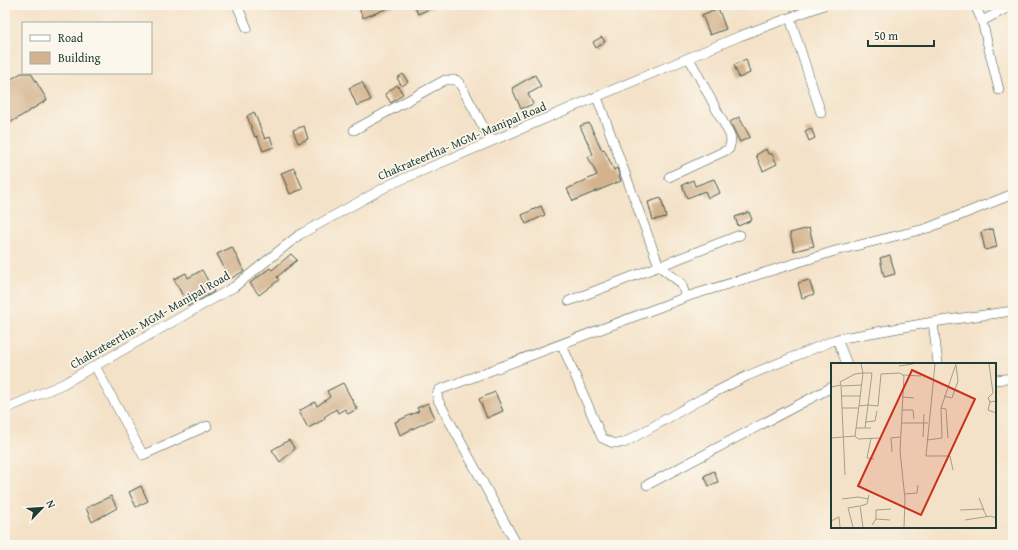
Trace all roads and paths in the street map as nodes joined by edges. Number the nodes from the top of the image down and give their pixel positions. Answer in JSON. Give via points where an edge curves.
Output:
{"nodes":[{"id":1,"x":237,"y":5,"type":"edge"},
{"id":2,"x":824,"y":5,"type":"edge"},
{"id":3,"x":975,"y":5,"type":"edge"},
{"id":4,"x":1013,"y":6,"type":"edge"},
{"id":5,"x":790,"y":18,"type":"junction"},
{"id":6,"x":982,"y":21,"type":"junction"},
{"id":7,"x":247,"y":28,"type":"dead end"},
{"id":8,"x":689,"y":58,"type":"junction"},
{"id":9,"x":999,"y":90,"type":"dead end"},
{"id":10,"x":597,"y":96,"type":"junction"},
{"id":11,"x":821,"y":113,"type":"dead end"},
{"id":12,"x":354,"y":130,"type":"dead end"},
{"id":13,"x":491,"y":141,"type":"junction"},
{"id":14,"x":669,"y":177,"type":"dead end"},
{"id":15,"x":1013,"y":194,"type":"edge"},
{"id":16,"x":740,"y":236,"type":"dead end"},
{"id":17,"x":659,"y":266,"type":"junction"},
{"id":18,"x":686,"y":297,"type":"junction"},
{"id":19,"x":569,"y":301,"type":"dead end"},
{"id":20,"x":1013,"y":312,"type":"edge"},
{"id":21,"x":933,"y":322,"type":"junction"},
{"id":22,"x":837,"y":339,"type":"junction"},
{"id":23,"x":562,"y":345,"type":"junction"},
{"id":24,"x":847,"y":363,"type":"edge"},
{"id":25,"x":938,"y":363,"type":"edge"},
{"id":26,"x":95,"y":366,"type":"junction"},
{"id":27,"x":1013,"y":378,"type":"edge"},
{"id":28,"x":996,"y":380,"type":"edge"},
{"id":29,"x":831,"y":388,"type":"edge"},
{"id":30,"x":5,"y":409,"type":"edge"},
{"id":31,"x":207,"y":426,"type":"dead end"},
{"id":32,"x":647,"y":485,"type":"dead end"},
{"id":33,"x":517,"y":545,"type":"edge"}],
"edges":[{"from":1,"to":7,"type":"street"},
{"from":2,"to":5,"type":"street","name":"Chakrateertha- MGM- Manipal Road"},
{"from":3,"to":6,"type":"street"},
{"from":4,"to":6,"type":"street"},
{"from":5,"to":8,"type":"street","name":"Chakrateertha- MGM- Manipal Road"},
{"from":5,"to":11,"type":"street"},
{"from":6,"to":9,"type":"street"},
{"from":8,"to":10,"type":"street","name":"Chakrateertha- MGM- Manipal Road"},
{"from":8,"to":14,"type":"street","via":[[731,141],[729,149]]},
{"from":10,"to":13,"type":"street","name":"Chakrateertha- MGM- Manipal Road"},
{"from":10,"to":17,"type":"street"},
{"from":12,"to":13,"type":"street","via":[[450,79],[460,84]]},
{"from":13,"to":26,"type":"street","name":"Chakrateertha- MGM- Manipal Road","via":[[384,187],[299,235],[234,287]]},
{"from":15,"to":18,"type":"street","via":[[928,228],[835,251]]},
{"from":16,"to":17,"type":"street"},
{"from":17,"to":18,"type":"street","via":[[681,283]]},
{"from":17,"to":19,"type":"street"},
{"from":18,"to":23,"type":"street"},
{"from":20,"to":21,"type":"street"},
{"from":21,"to":22,"type":"street"},
{"from":21,"to":25,"type":"street"},
{"from":22,"to":23,"type":"street","via":[[748,376],[624,443],[613,443],[602,438]]},
{"from":22,"to":24,"type":"street"},
{"from":23,"to":33,"type":"street","via":[[439,390],[436,394]]},
{"from":26,"to":30,"type":"street","name":"Chakrateertha- MGM- Manipal Road","via":[[63,384]]},
{"from":26,"to":31,"type":"street","via":[[143,455]]},
{"from":27,"to":28,"type":"street"},
{"from":29,"to":32,"type":"street"}]}
